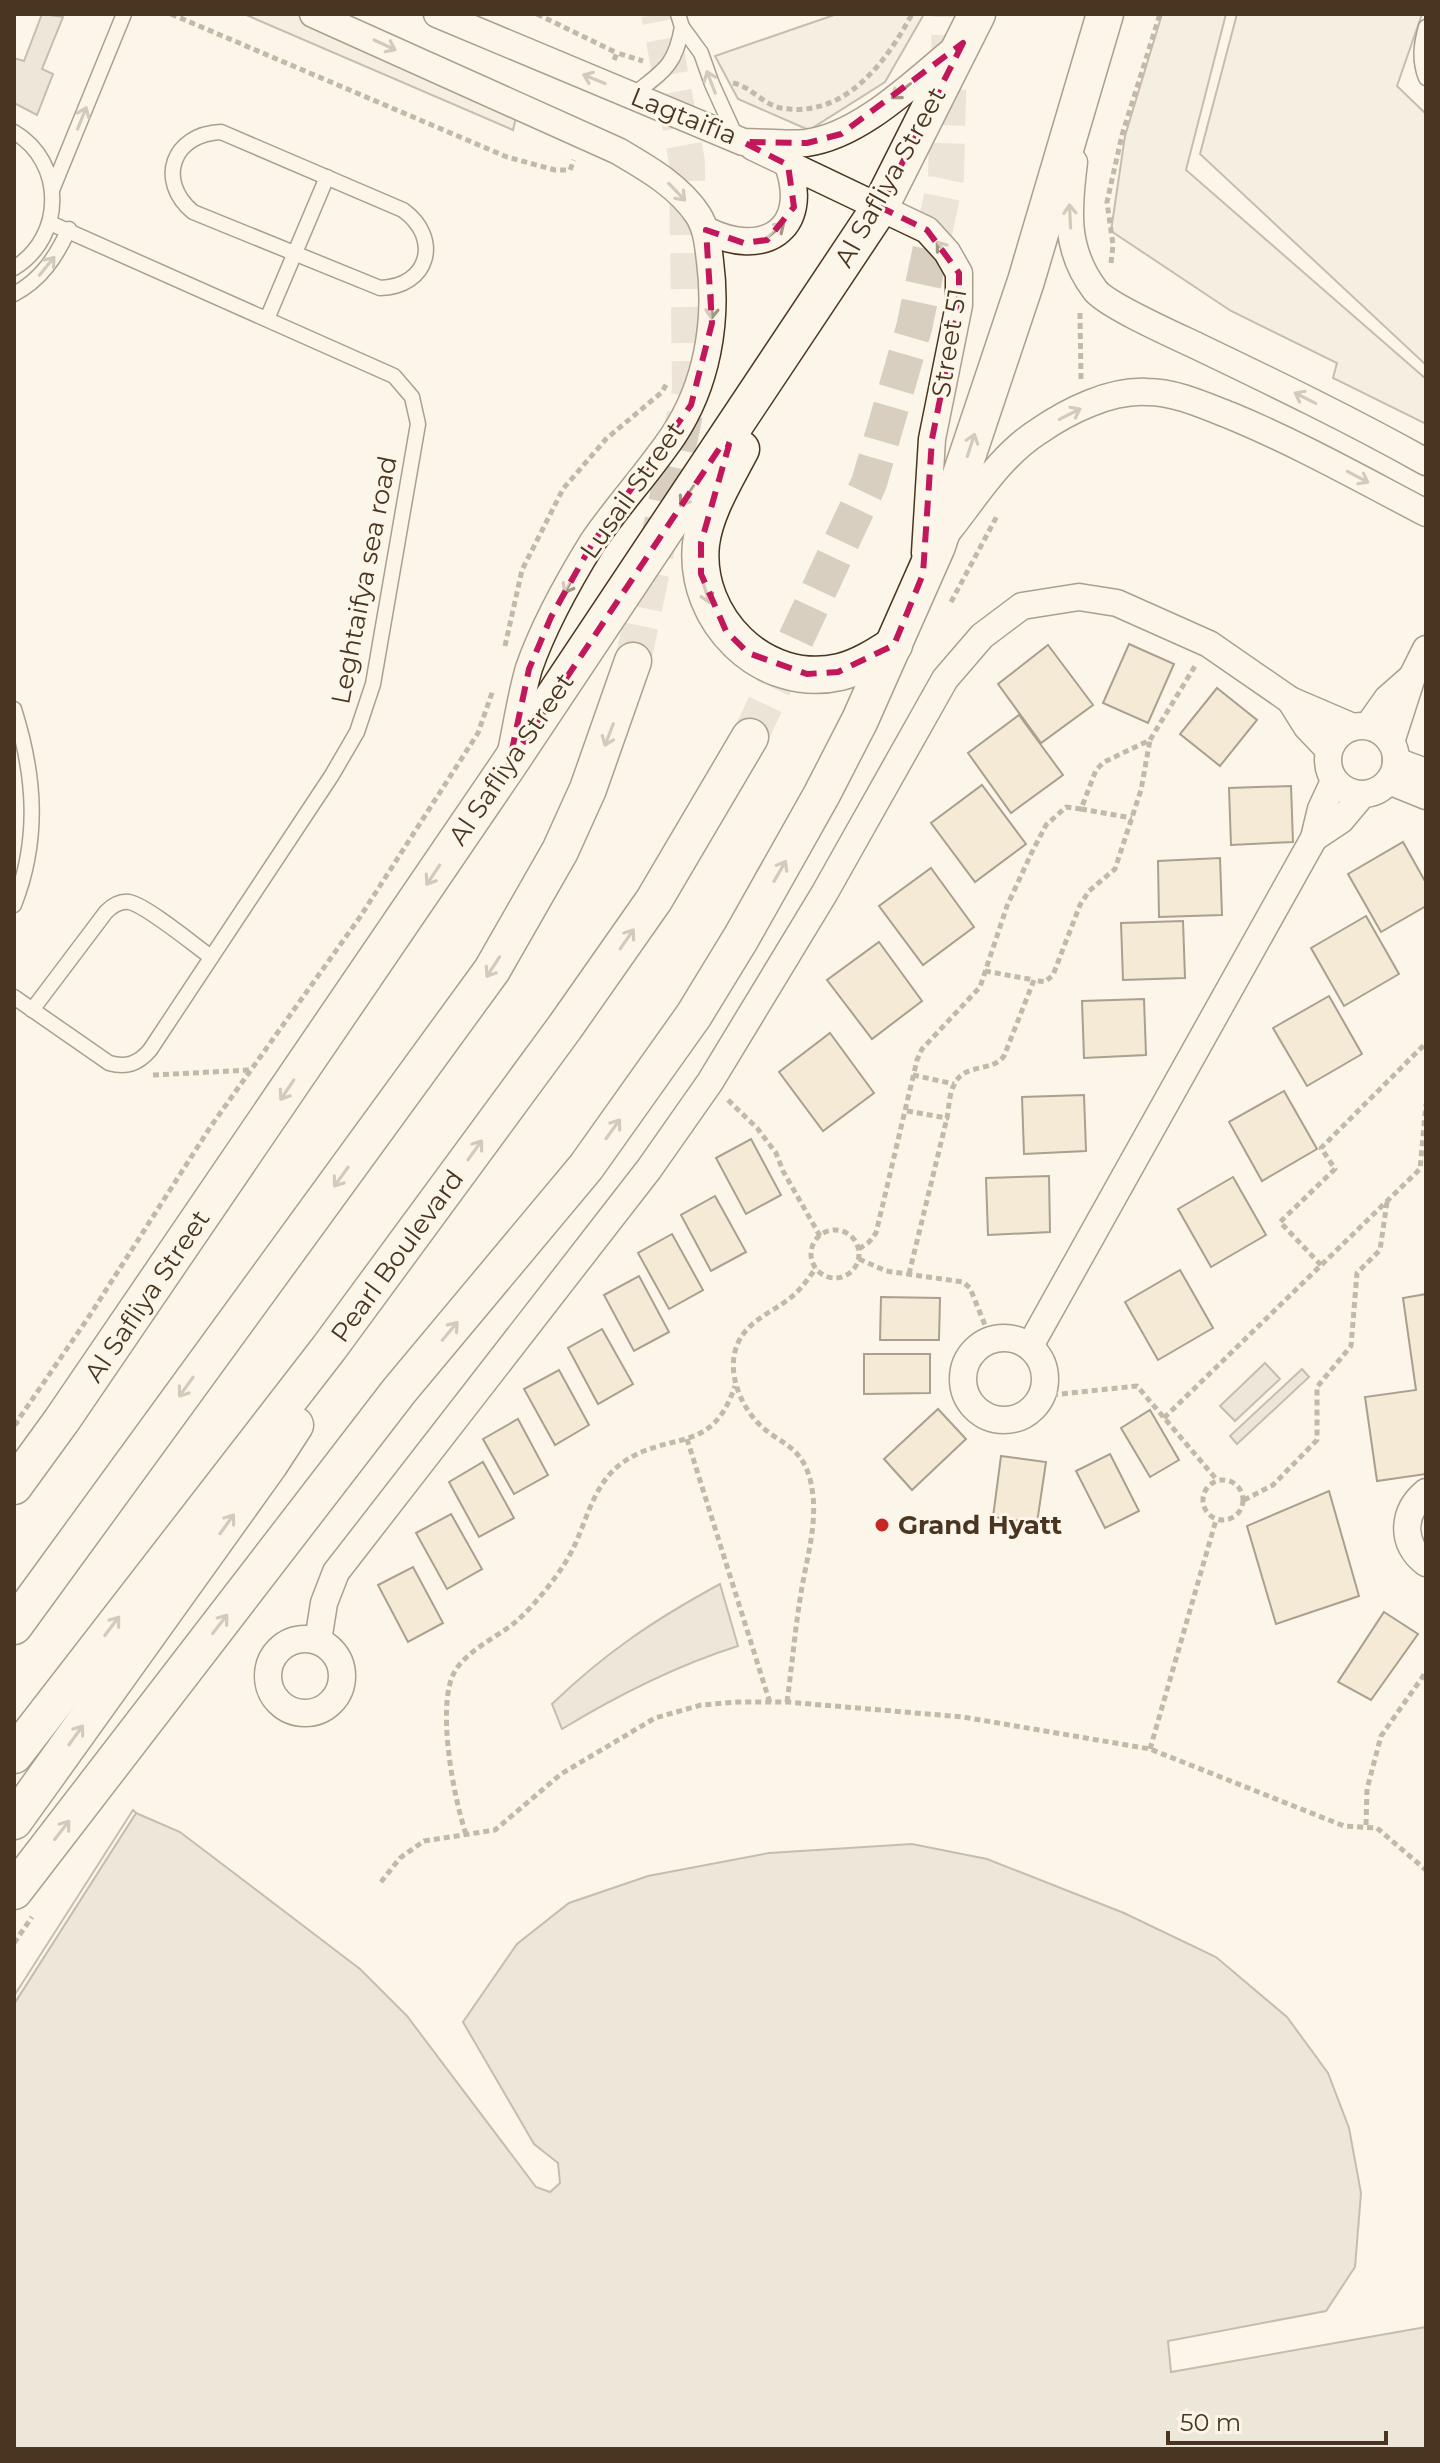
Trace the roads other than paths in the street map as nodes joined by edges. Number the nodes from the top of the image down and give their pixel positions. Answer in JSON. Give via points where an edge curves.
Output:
{"nodes":[{"id":1,"x":124,"y":14,"type":"edge"},
{"id":2,"x":313,"y":14,"type":"edge"},
{"id":3,"x":437,"y":14,"type":"edge"},
{"id":4,"x":1105,"y":14,"type":"edge"},
{"id":5,"x":680,"y":20,"type":"edge"},
{"id":6,"x":1426,"y":27,"type":"edge"},
{"id":7,"x":970,"y":29,"type":"edge"},
{"id":8,"x":1084,"y":78,"type":"junction"},
{"id":9,"x":1426,"y":78,"type":"edge"},
{"id":10,"x":633,"y":95,"type":"junction"},
{"id":11,"x":14,"y":132,"type":"edge"},
{"id":12,"x":740,"y":140,"type":"junction"},
{"id":13,"x":788,"y":165,"type":"junction"},
{"id":14,"x":327,"y":177,"type":"junction"},
{"id":15,"x":52,"y":190,"type":"junction"},
{"id":16,"x":880,"y":207,"type":"junction"},
{"id":17,"x":50,"y":223,"type":"junction"},
{"id":18,"x":69,"y":229,"type":"junction"},
{"id":19,"x":706,"y":230,"type":"junction"},
{"id":20,"x":295,"y":254,"type":"junction"},
{"id":21,"x":14,"y":268,"type":"edge"},
{"id":22,"x":14,"y":294,"type":"edge"},
{"id":23,"x":267,"y":319,"type":"junction"},
{"id":24,"x":793,"y":339,"type":"junction"},
{"id":25,"x":1397,"y":446,"type":"junction"},
{"id":26,"x":1426,"y":447,"type":"edge"},
{"id":27,"x":1426,"y":462,"type":"edge"},
{"id":28,"x":1426,"y":513,"type":"edge"},
{"id":29,"x":930,"y":560,"type":"junction"},
{"id":30,"x":894,"y":645,"type":"junction"},
{"id":31,"x":1426,"y":649,"type":"edge"},
{"id":32,"x":633,"y":661,"type":"tunnel mouth"},
{"id":33,"x":1412,"y":677,"type":"junction"},
{"id":34,"x":1290,"y":700,"type":"junction"},
{"id":35,"x":14,"y":709,"type":"edge"},
{"id":36,"x":1360,"y":727,"type":"junction"},
{"id":37,"x":750,"y":737,"type":"tunnel mouth"},
{"id":38,"x":1329,"y":750,"type":"junction"},
{"id":39,"x":1392,"y":761,"type":"junction"},
{"id":40,"x":509,"y":764,"type":"junction"},
{"id":41,"x":1426,"y":772,"type":"edge"},
{"id":42,"x":1334,"y":781,"type":"junction"},
{"id":43,"x":1362,"y":795,"type":"junction"},
{"id":44,"x":1426,"y":796,"type":"edge"},
{"id":45,"x":1314,"y":838,"type":"junction"},
{"id":46,"x":14,"y":905,"type":"edge"},
{"id":47,"x":211,"y":957,"type":"junction"},
{"id":48,"x":14,"y":997,"type":"edge"},
{"id":49,"x":32,"y":1010,"type":"junction"},
{"id":50,"x":1030,"y":1346,"type":"junction"},
{"id":51,"x":329,"y":1348,"type":"junction"},
{"id":52,"x":159,"y":1424,"type":"junction"},
{"id":53,"x":14,"y":1486,"type":"edge"},
{"id":54,"x":1426,"y":1492,"type":"edge"},
{"id":55,"x":1426,"y":1563,"type":"edge"},
{"id":56,"x":14,"y":1595,"type":"edge"},
{"id":57,"x":14,"y":1626,"type":"edge"},
{"id":58,"x":318,"y":1641,"type":"dead end"},
{"id":59,"x":14,"y":1755,"type":"edge"},
{"id":60,"x":14,"y":1821,"type":"edge"},
{"id":61,"x":14,"y":1891,"type":"edge"}],
"edges":[{"from":15,"to":1,"type":"lane","one_way":true},
{"from":2,"to":19,"type":"street","name":"Lusail Street","one_way":true,"via":[[618,151],[664,179]]},
{"from":10,"to":3,"type":"street","name":"Lagtaifia","one_way":true},
{"from":4,"to":8,"type":"street"},
{"from":5,"to":10,"type":"lane","via":[[675,58]]},
{"from":12,"to":5,"type":"lane","one_way":true,"via":[[701,53]]},
{"from":6,"to":9,"type":"lane","via":[[1421,46]]},
{"from":7,"to":12,"type":"street","name":"Lagtaifia","one_way":true,"via":[[867,118],[841,134],[807,143]]},
{"from":7,"to":16,"type":"street","name":"Al Safliya Street"},
{"from":25,"to":8,"type":"street","one_way":true,"via":[[1098,294],[1072,250],[1069,204]]},
{"from":29,"to":8,"type":"street","one_way":true,"via":[[1026,281]]},
{"from":10,"to":12,"type":"street","name":"Lagtaifia"},
{"from":11,"to":15,"type":"lane","via":[[41,158]]},
{"from":12,"to":13,"type":"street","name":"Street 51"},
{"from":13,"to":16,"type":"street","name":"Street 51"},
{"from":19,"to":13,"type":"street","one_way":true,"via":[[744,243],[767,240],[794,207],[796,186]]},
{"from":14,"to":20,"type":"lane"},
{"from":14,"to":20,"type":"lane","via":[[413,218],[425,240],[422,265],[405,283],[380,288]]},
{"from":14,"to":20,"type":"lane","via":[[221,132],[196,137],[177,155],[173,180],[193,212]]},
{"from":15,"to":17,"type":"lane"},
{"from":16,"to":24,"type":"street","name":"Al Safliya Street"},
{"from":29,"to":16,"type":"street","name":"Street 51","one_way":true,"via":[[932,439],[959,305],[959,273],[927,230]]},
{"from":17,"to":18,"type":"lane","name":"Leghtaifya sea road"},
{"from":17,"to":21,"type":"lane","via":[[32,254]]},
{"from":22,"to":18,"type":"lane","one_way":true,"via":[[50,265]]},
{"from":18,"to":23,"type":"lane","name":"Leghtaifya sea road"},
{"from":19,"to":40,"type":"street","name":"Lusail Street","one_way":true,"via":[[712,323],[691,405],[592,544],[551,617],[529,669]]},
{"from":20,"to":23,"type":"lane"},
{"from":23,"to":47,"type":"lane","name":"Leghtaifya sea road","via":[[394,376],[412,397],[418,424],[366,708],[346,754]]},
{"from":24,"to":30,"type":"street","one_way":true,"via":[[710,512],[701,543],[701,574],[710,604],[748,653],[776,668],[838,672],[868,662]]},
{"from":24,"to":40,"type":"street","name":"Al Safliya Street","one_way":true},
{"from":25,"to":26,"type":"lane"},
{"from":25,"to":27,"type":"street"},
{"from":29,"to":28,"type":"street","one_way":true,"via":[[998,466],[1037,432],[1086,406],[1147,392],[1193,401],[1275,435]]},
{"from":29,"to":30,"type":"street"},
{"from":61,"to":30,"type":"street","one_way":true,"via":[[399,1391],[586,1167],[644,1088],[789,855]]},
{"from":31,"to":33,"type":"street"},
{"from":32,"to":52,"type":"street","one_way":true,"via":[[598,764],[560,851],[492,970]]},
{"from":33,"to":36,"type":"street"},
{"from":33,"to":39,"type":"street"},
{"from":34,"to":36,"type":"street"},
{"from":34,"to":38,"type":"street"},
{"from":34,"to":58,"type":"street","via":[[1209,644],[1117,603],[1079,597],[1022,606],[982,636],[945,679],[710,1082],[649,1169],[336,1572]]},
{"from":35,"to":46,"type":"lane","via":[[33,801],[29,858]]},
{"from":36,"to":38,"type":"street","via":[[1338,735]]},
{"from":36,"to":39,"type":"street","via":[[1384,734]]},
{"from":51,"to":37,"type":"street","name":"Pearl Boulevard","one_way":true,"via":[[654,900]]},
{"from":38,"to":42,"type":"street"},
{"from":39,"to":41,"type":"street"},
{"from":39,"to":43,"type":"street","via":[[1382,789]]},
{"from":39,"to":44,"type":"street"},
{"from":40,"to":53,"type":"street","name":"Al Safliya Street","one_way":true},
{"from":42,"to":43,"type":"street","via":[[1351,794]]},
{"from":42,"to":45,"type":"street"},
{"from":43,"to":45,"type":"street","via":[[1341,820]]},
{"from":45,"to":50,"type":"street"},
{"from":47,"to":49,"type":"lane","via":[[140,906],[118,903]]},
{"from":47,"to":49,"type":"lane","name":"Leghtaifya sea road","via":[[136,1063],[109,1063]]},
{"from":48,"to":49,"type":"lane"},
{"from":50,"to":50,"type":"street","via":[[1004,1338],[978,1347],[964,1370],[963,1383],[974,1408],[985,1416],[1011,1420],[1035,1407],[1046,1382],[1045,1369]]},
{"from":59,"to":51,"type":"street","name":"Pearl Boulevard","one_way":true},
{"from":60,"to":51,"type":"street","one_way":true,"via":[[288,1438]]},
{"from":52,"to":56,"type":"street"},
{"from":52,"to":57,"type":"street"},
{"from":54,"to":55,"type":"street","via":[[1415,1501],[1406,1526],[1414,1552]]}]}
